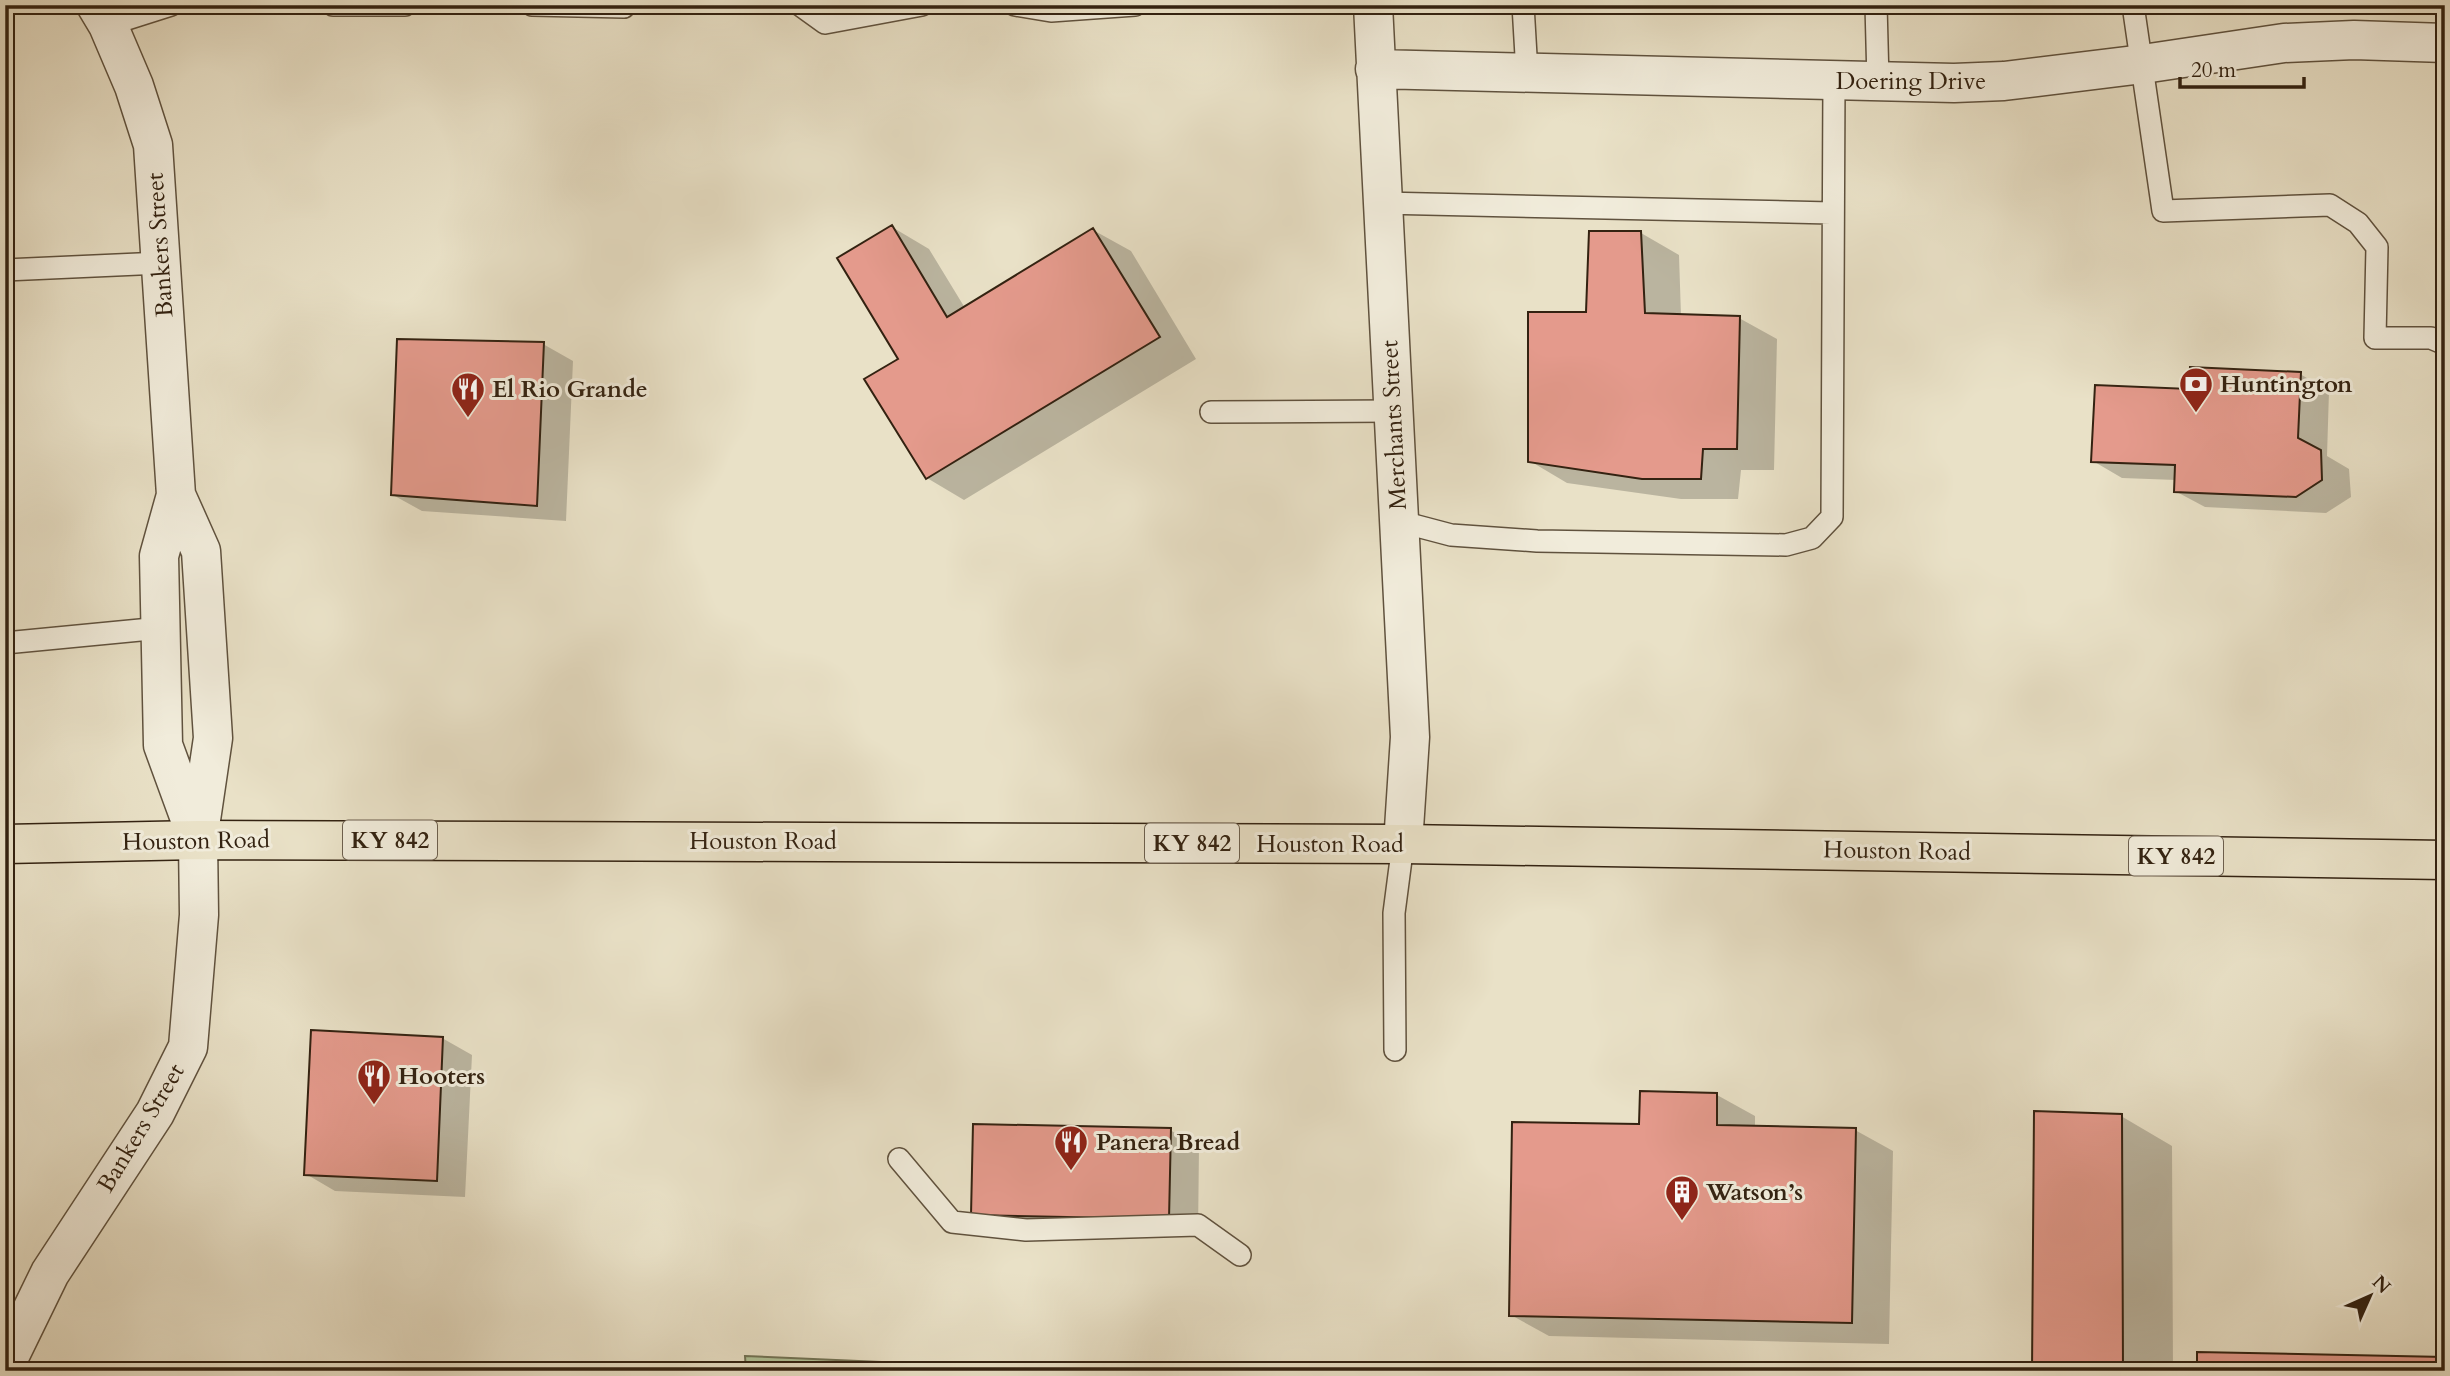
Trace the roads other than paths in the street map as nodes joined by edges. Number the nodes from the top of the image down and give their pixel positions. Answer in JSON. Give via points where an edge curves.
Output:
{"nodes":[{"id":1,"x":171,"y":5,"type":"edge"},
{"id":2,"x":333,"y":5,"type":"edge"},
{"id":3,"x":405,"y":5,"type":"edge"},
{"id":4,"x":532,"y":5,"type":"edge"},
{"id":5,"x":800,"y":5,"type":"edge"},
{"id":6,"x":922,"y":5,"type":"edge"},
{"id":7,"x":1015,"y":5,"type":"edge"},
{"id":8,"x":1135,"y":5,"type":"edge"},
{"id":9,"x":1373,"y":5,"type":"edge"},
{"id":10,"x":1523,"y":5,"type":"edge"},
{"id":11,"x":1876,"y":5,"type":"edge"},
{"id":12,"x":2133,"y":5,"type":"edge"},
{"id":13,"x":624,"y":7,"type":"edge"},
{"id":14,"x":102,"y":15,"type":"edge"},
{"id":15,"x":2445,"y":43,"type":"edge"},
{"id":16,"x":2143,"y":64,"type":"junction"},
{"id":17,"x":1375,"y":69,"type":"junction"},
{"id":18,"x":1527,"y":73,"type":"junction"},
{"id":19,"x":1833,"y":80,"type":"junction"},
{"id":20,"x":1878,"y":81,"type":"junction"},
{"id":21,"x":1382,"y":203,"type":"junction"},
{"id":22,"x":1831,"y":213,"type":"junction"},
{"id":23,"x":161,"y":263,"type":"junction"},
{"id":24,"x":5,"y":270,"type":"edge"},
{"id":25,"x":2440,"y":338,"type":"edge"},
{"id":26,"x":1393,"y":411,"type":"junction"},
{"id":27,"x":1211,"y":412,"type":"dead end"},
{"id":28,"x":176,"y":495,"type":"junction"},
{"id":29,"x":1398,"y":522,"type":"junction"},
{"id":30,"x":161,"y":628,"type":"junction"},
{"id":31,"x":5,"y":643,"type":"edge"},
{"id":32,"x":198,"y":840,"type":"junction"},
{"id":33,"x":5,"y":844,"type":"edge"},
{"id":34,"x":1403,"y":844,"type":"junction"},
{"id":35,"x":2445,"y":860,"type":"edge"},
{"id":36,"x":1395,"y":1050,"type":"dead end"},
{"id":37,"x":899,"y":1158,"type":"dead end"},
{"id":38,"x":1240,"y":1255,"type":"dead end"},
{"id":39,"x":10,"y":1359,"type":"edge"}],
"edges":[{"from":1,"to":14,"type":"lane"},
{"from":2,"to":3,"type":"lane"},
{"from":4,"to":13,"type":"lane"},
{"from":5,"to":6,"type":"lane","via":[[825,23]]},
{"from":7,"to":8,"type":"lane","via":[[1051,11]]},
{"from":9,"to":17,"type":"street","name":"Merchants Street"},
{"from":10,"to":18,"type":"lane"},
{"from":11,"to":20,"type":"lane"},
{"from":12,"to":16,"type":"lane"},
{"from":14,"to":23,"type":"street","name":"Bankers Street","via":[[134,86],[153,145]]},
{"from":15,"to":16,"type":"street","name":"Doering Drive","via":[[2284,43]]},
{"from":16,"to":20,"type":"street","name":"Doering Drive","via":[[2004,81]]},
{"from":16,"to":25,"type":"lane","via":[[2163,211],[2329,205],[2358,223],[2377,247],[2375,338]]},
{"from":17,"to":18,"type":"street","name":"Doering Drive"},
{"from":17,"to":21,"type":"street","name":"Merchants Street"},
{"from":18,"to":19,"type":"street","name":"Doering Drive"},
{"from":19,"to":20,"type":"street","name":"Doering Drive"},
{"from":19,"to":22,"type":"lane"},
{"from":21,"to":22,"type":"lane"},
{"from":21,"to":26,"type":"street","name":"Merchants Street"},
{"from":22,"to":29,"type":"lane","via":[[1832,517],[1812,538],[1786,545],[1537,541],[1451,535]]},
{"from":23,"to":24,"type":"lane"},
{"from":23,"to":28,"type":"street","name":"Bankers Street"},
{"from":26,"to":27,"type":"lane"},
{"from":26,"to":29,"type":"street","name":"Merchants Street"},
{"from":28,"to":30,"type":"street","name":"Bankers Street","via":[[159,556]]},
{"from":28,"to":32,"type":"street","name":"Bankers Street","via":[[201,551],[211,698],[213,738]]},
{"from":29,"to":34,"type":"street","name":"Merchants Street","via":[[1410,737]]},
{"from":30,"to":31,"type":"lane"},
{"from":30,"to":32,"type":"street","name":"Bankers Street","via":[[163,745]]},
{"from":32,"to":33,"type":"main road","name":"Houston Road","number":"KY 842"},
{"from":32,"to":34,"type":"main road","name":"Houston Road","number":"KY 842"},
{"from":32,"to":39,"type":"street","name":"Bankers Street","via":[[200,915],[188,1047],[155,1113],[50,1273]]},
{"from":34,"to":35,"type":"main road","name":"Houston Road","number":"KY 842"},
{"from":34,"to":36,"type":"lane","via":[[1394,912]]},
{"from":37,"to":38,"type":"lane","via":[[952,1222],[1026,1230],[1198,1225]]}]}
